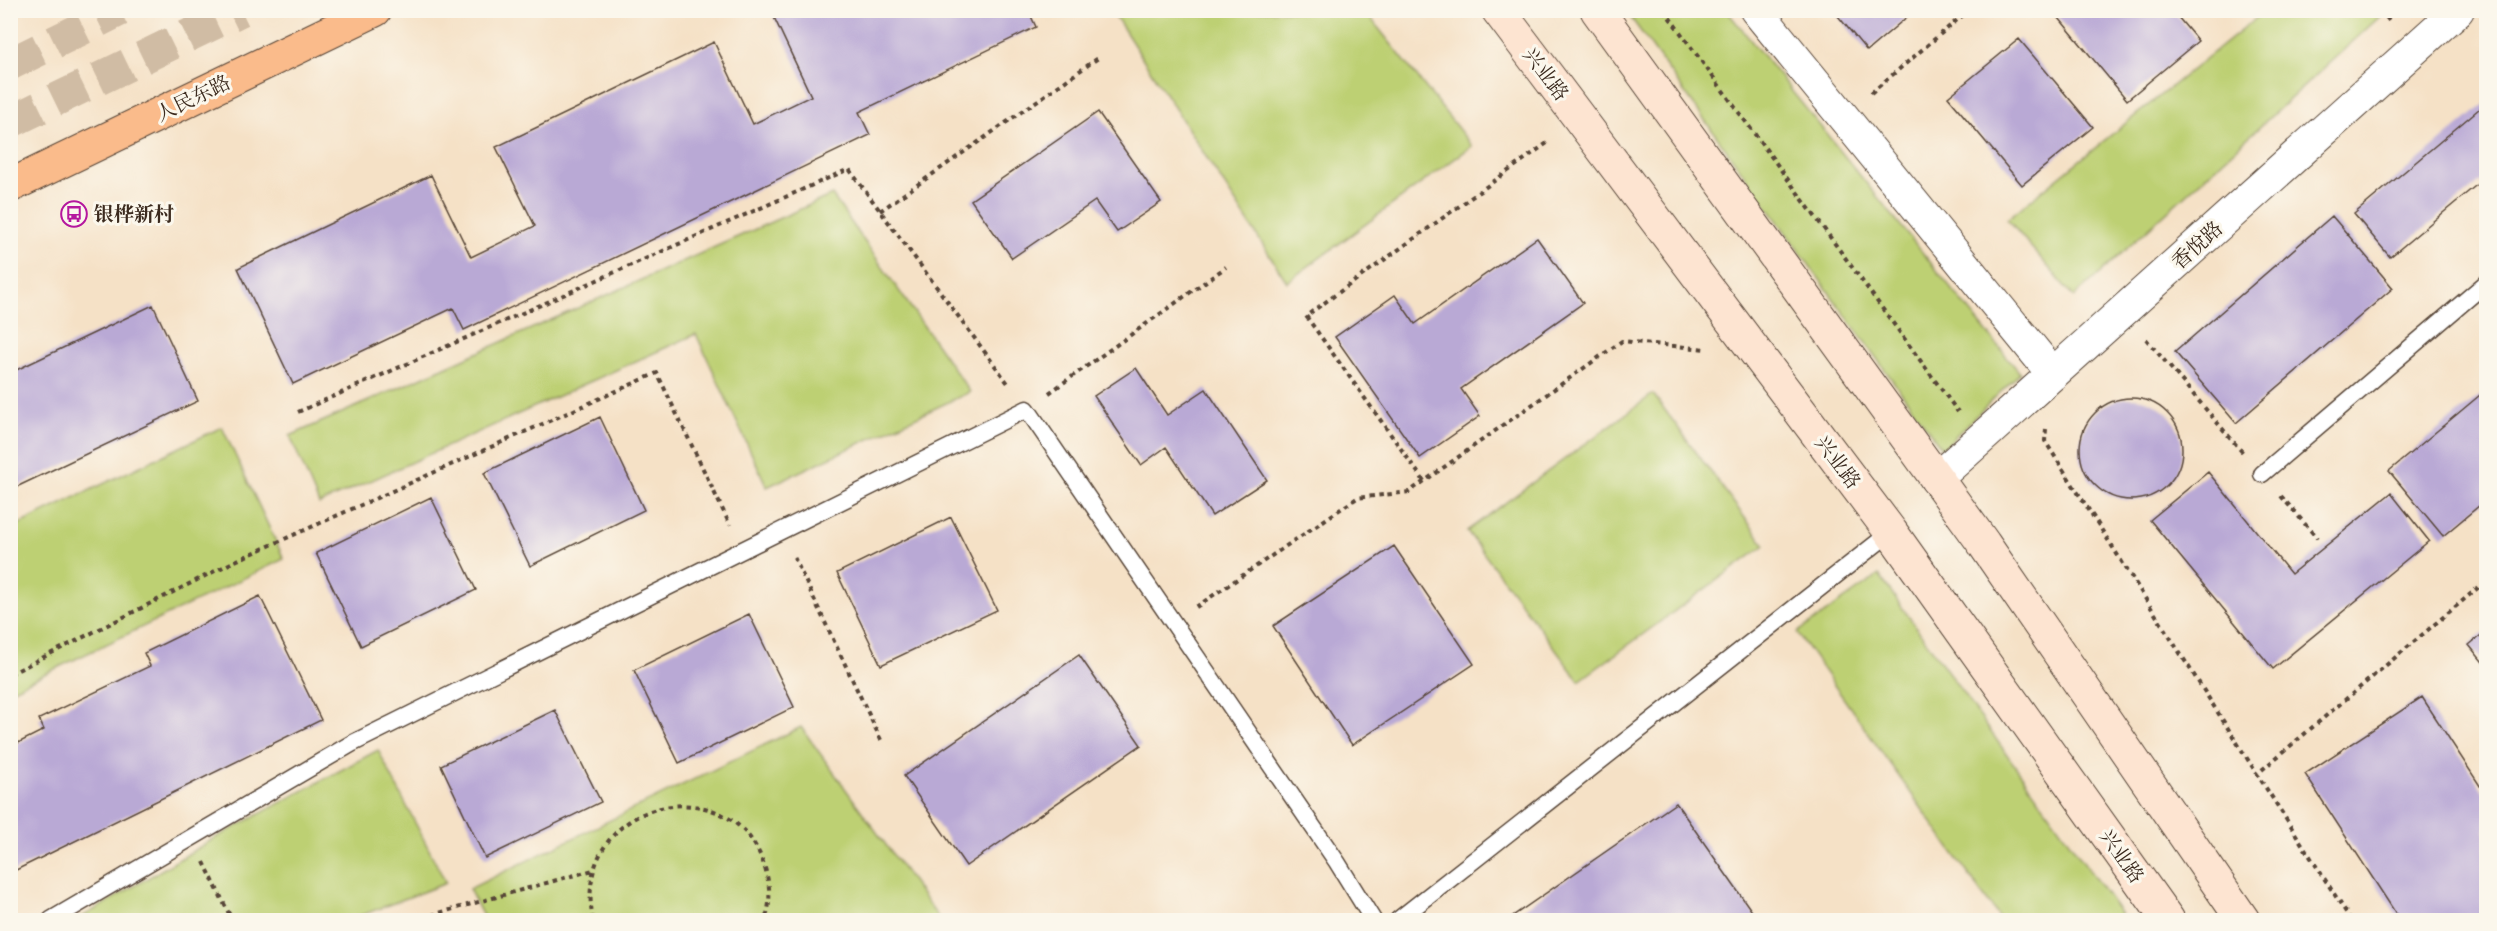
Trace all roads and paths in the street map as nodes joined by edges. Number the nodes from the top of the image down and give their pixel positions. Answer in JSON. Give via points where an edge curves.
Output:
{"nodes":[{"id":1,"x":375,"y":10,"type":"edge"},
{"id":2,"x":1498,"y":10,"type":"edge"},
{"id":3,"x":1597,"y":10,"type":"edge"},
{"id":4,"x":1664,"y":10,"type":"edge"},
{"id":5,"x":1756,"y":10,"type":"edge"},
{"id":6,"x":1969,"y":10,"type":"edge"},
{"id":7,"x":2458,"y":10,"type":"edge"},
{"id":8,"x":1101,"y":56,"type":"dead end"},
{"id":9,"x":1843,"y":117,"type":"junction"},
{"id":10,"x":1580,"y":120,"type":"junction"},
{"id":11,"x":10,"y":186,"type":"edge"},
{"id":12,"x":880,"y":211,"type":"junction"},
{"id":13,"x":1226,"y":267,"type":"dead end"},
{"id":14,"x":2487,"y":283,"type":"edge"},
{"id":15,"x":2123,"y":312,"type":"junction"},
{"id":16,"x":1757,"y":354,"type":"junction"},
{"id":17,"x":2053,"y":374,"type":"junction"},
{"id":18,"x":1027,"y":409,"type":"junction"},
{"id":19,"x":298,"y":412,"type":"dead end"},
{"id":20,"x":1979,"y":440,"type":"junction"},
{"id":21,"x":2262,"y":474,"type":"junction"},
{"id":22,"x":1936,"y":479,"type":"junction"},
{"id":23,"x":1425,"y":481,"type":"junction"},
{"id":24,"x":781,"y":531,"type":"junction"},
{"id":25,"x":1891,"y":531,"type":"junction"},
{"id":26,"x":2317,"y":538,"type":"dead end"},
{"id":27,"x":742,"y":550,"type":"junction"},
{"id":28,"x":2487,"y":581,"type":"edge"},
{"id":29,"x":1173,"y":623,"type":"junction"},
{"id":30,"x":10,"y":674,"type":"edge"},
{"id":31,"x":881,"y":740,"type":"dead end"},
{"id":32,"x":2257,"y":774,"type":"junction"},
{"id":33,"x":192,"y":837,"type":"junction"},
{"id":34,"x":593,"y":870,"type":"junction"},
{"id":35,"x":51,"y":921,"type":"edge"},
{"id":36,"x":232,"y":921,"type":"edge"},
{"id":37,"x":414,"y":921,"type":"edge"},
{"id":38,"x":593,"y":921,"type":"edge"},
{"id":39,"x":765,"y":921,"type":"edge"},
{"id":40,"x":1373,"y":921,"type":"edge"},
{"id":41,"x":1398,"y":921,"type":"edge"},
{"id":42,"x":2168,"y":921,"type":"edge"},
{"id":43,"x":2243,"y":921,"type":"edge"},
{"id":44,"x":2351,"y":921,"type":"edge"}],
"edges":[{"from":1,"to":11,"type":"main road","name":"人民东路"},
{"from":2,"to":10,"type":"main road","name":"兴业路"},
{"from":3,"to":22,"type":"main road"},
{"from":4,"to":20,"type":"path"},
{"from":5,"to":9,"type":"street"},
{"from":6,"to":9,"type":"path"},
{"from":7,"to":15,"type":"street","name":"香悅路"},
{"from":8,"to":12,"type":"path"},
{"from":9,"to":17,"type":"street"},
{"from":10,"to":16,"type":"main road","name":"兴业路"},
{"from":10,"to":23,"type":"path","via":[[1306,316]]},
{"from":12,"to":18,"type":"path"},
{"from":12,"to":19,"type":"path","via":[[849,169]]},
{"from":13,"to":18,"type":"path"},
{"from":14,"to":21,"type":"lane"},
{"from":15,"to":17,"type":"street","name":"香悅路"},
{"from":15,"to":21,"type":"path"},
{"from":16,"to":23,"type":"path","via":[[1622,341]]},
{"from":16,"to":25,"type":"main road","name":"兴业路"},
{"from":17,"to":20,"type":"street","name":"香悅路"},
{"from":17,"to":32,"type":"path","via":[[2045,441]]},
{"from":18,"to":24,"type":"lane"},
{"from":18,"to":29,"type":"lane"},
{"from":20,"to":22,"type":"street","name":"香悅路"},
{"from":21,"to":26,"type":"path"},
{"from":22,"to":43,"type":"main road"},
{"from":23,"to":29,"type":"path","via":[[1410,492],[1357,498]]},
{"from":24,"to":27,"type":"lane"},
{"from":24,"to":31,"type":"path"},
{"from":25,"to":41,"type":"lane"},
{"from":25,"to":42,"type":"main road","name":"兴业路"},
{"from":27,"to":30,"type":"path","via":[[657,373],[233,562]]},
{"from":27,"to":33,"type":"lane","via":[[351,744]]},
{"from":28,"to":32,"type":"path"},
{"from":29,"to":40,"type":"lane"},
{"from":32,"to":44,"type":"path"},
{"from":33,"to":35,"type":"lane"},
{"from":33,"to":36,"type":"path"},
{"from":34,"to":37,"type":"path"},
{"from":34,"to":38,"type":"path","via":[[589,899]]},
{"from":34,"to":39,"type":"path","via":[[606,844],[627,822],[654,809],[683,805],[713,811],[739,826],[758,849],[768,877],[770,907]]}]}
